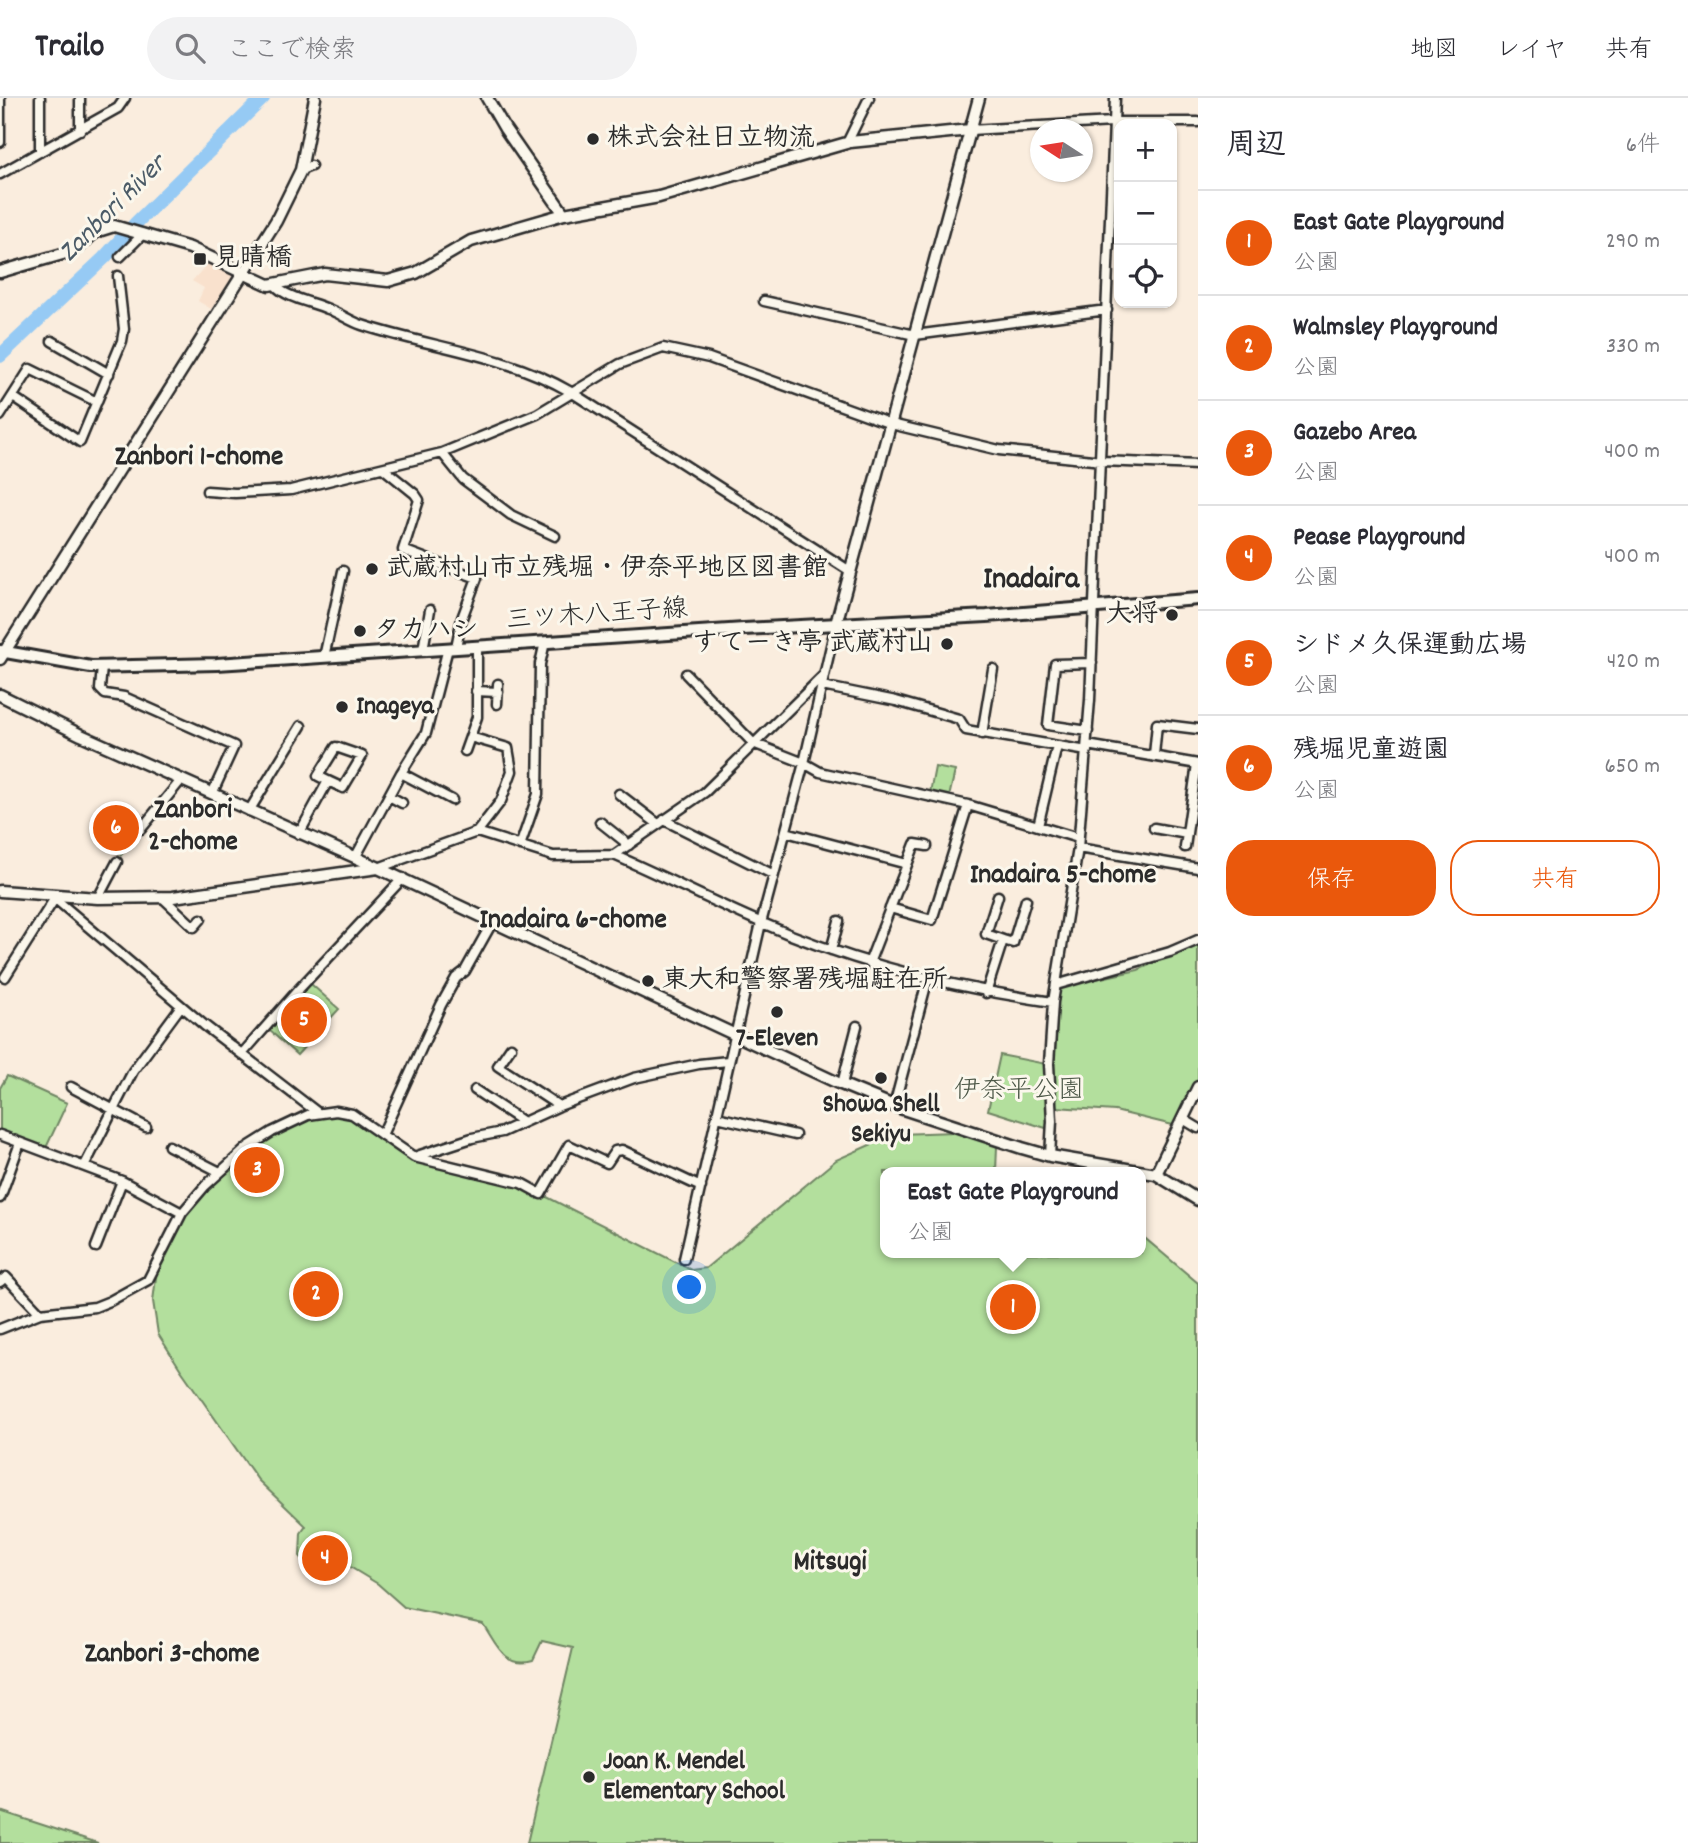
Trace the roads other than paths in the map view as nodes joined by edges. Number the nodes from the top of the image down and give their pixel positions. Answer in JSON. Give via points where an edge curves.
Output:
{"nodes":[{"id":1,"x":0,"y":98,"type":"edge"},
{"id":2,"x":40,"y":98,"type":"edge"},
{"id":3,"x":80,"y":98,"type":"edge"},
{"id":4,"x":118,"y":98,"type":"edge"},
{"id":5,"x":125,"y":98,"type":"edge"},
{"id":6,"x":315,"y":98,"type":"edge"},
{"id":7,"x":487,"y":98,"type":"edge"},
{"id":8,"x":869,"y":98,"type":"edge"},
{"id":9,"x":979,"y":98,"type":"edge"},
{"id":10,"x":1115,"y":98,"type":"edge"},
{"id":11,"x":118,"y":108,"type":"junction"},
{"id":12,"x":1113,"y":122,"type":"junction"},
{"id":13,"x":1198,"y":122,"type":"edge"},
{"id":14,"x":80,"y":130,"type":"junction"},
{"id":15,"x":970,"y":130,"type":"junction"},
{"id":16,"x":0,"y":142,"type":"edge"},
{"id":17,"x":847,"y":143,"type":"junction"},
{"id":18,"x":40,"y":152,"type":"junction"},
{"id":19,"x":311,"y":166,"type":"dead end"},
{"id":20,"x":301,"y":170,"type":"junction"},
{"id":21,"x":0,"y":174,"type":"edge"},
{"id":22,"x":564,"y":214,"type":"junction"},
{"id":23,"x":142,"y":234,"type":"junction"},
{"id":24,"x":120,"y":257,"type":"dead end"},
{"id":25,"x":0,"y":272,"type":"edge"},
{"id":26,"x":244,"y":274,"type":"junction"},
{"id":27,"x":118,"y":276,"type":"dead end"},
{"id":28,"x":275,"y":285,"type":"junction"},
{"id":29,"x":764,"y":301,"type":"dead end"},
{"id":30,"x":1107,"y":310,"type":"junction"},
{"id":31,"x":915,"y":335,"type":"junction"},
{"id":32,"x":52,"y":341,"type":"dead end"},
{"id":33,"x":109,"y":374,"type":"junction"},
{"id":34,"x":571,"y":392,"type":"junction"},
{"id":35,"x":13,"y":397,"type":"junction"},
{"id":36,"x":97,"y":402,"type":"junction"},
{"id":37,"x":0,"y":416,"type":"edge"},
{"id":38,"x":891,"y":425,"type":"junction"},
{"id":39,"x":442,"y":453,"type":"junction"},
{"id":40,"x":1101,"y":461,"type":"junction"},
{"id":41,"x":1198,"y":464,"type":"edge"},
{"id":42,"x":384,"y":469,"type":"junction"},
{"id":43,"x":207,"y":491,"type":"dead end"},
{"id":44,"x":555,"y":536,"type":"dead end"},
{"id":45,"x":343,"y":571,"type":"dead end"},
{"id":46,"x":850,"y":571,"type":"junction"},
{"id":47,"x":1198,"y":599,"type":"edge"},
{"id":48,"x":1096,"y":608,"type":"junction"},
{"id":49,"x":430,"y":610,"type":"dead end"},
{"id":50,"x":836,"y":624,"type":"junction"},
{"id":51,"x":545,"y":642,"type":"junction"},
{"id":52,"x":477,"y":646,"type":"junction"},
{"id":53,"x":452,"y":648,"type":"junction"},
{"id":54,"x":423,"y":650,"type":"junction"},
{"id":55,"x":2,"y":654,"type":"edge"},
{"id":56,"x":324,"y":657,"type":"junction"},
{"id":57,"x":1092,"y":663,"type":"junction"},
{"id":58,"x":103,"y":667,"type":"junction"},
{"id":59,"x":993,"y":669,"type":"dead end"},
{"id":60,"x":825,"y":673,"type":"junction"},
{"id":61,"x":686,"y":674,"type":"dead end"},
{"id":62,"x":822,"y":686,"type":"junction"},
{"id":63,"x":476,"y":691,"type":"junction"},
{"id":64,"x":0,"y":695,"type":"edge"},
{"id":65,"x":497,"y":704,"type":"dead end"},
{"id":66,"x":301,"y":726,"type":"dead end"},
{"id":67,"x":1198,"y":729,"type":"edge"},
{"id":68,"x":1088,"y":731,"type":"junction"},
{"id":69,"x":982,"y":734,"type":"junction"},
{"id":70,"x":470,"y":737,"type":"junction"},
{"id":71,"x":753,"y":743,"type":"junction"},
{"id":72,"x":1057,"y":746,"type":"junction"},
{"id":73,"x":1087,"y":748,"type":"junction"},
{"id":74,"x":465,"y":751,"type":"dead end"},
{"id":75,"x":1154,"y":755,"type":"junction"},
{"id":76,"x":804,"y":762,"type":"junction"},
{"id":77,"x":1198,"y":764,"type":"edge"},
{"id":78,"x":401,"y":773,"type":"junction"},
{"id":79,"x":182,"y":779,"type":"junction"},
{"id":80,"x":328,"y":781,"type":"junction"},
{"id":81,"x":212,"y":794,"type":"junction"},
{"id":82,"x":619,"y":794,"type":"dead end"},
{"id":83,"x":388,"y":796,"type":"junction"},
{"id":84,"x":452,"y":800,"type":"dead end"},
{"id":85,"x":402,"y":803,"type":"dead end"},
{"id":86,"x":968,"y":805,"type":"junction"},
{"id":87,"x":249,"y":811,"type":"junction"},
{"id":88,"x":600,"y":822,"type":"dead end"},
{"id":89,"x":661,"y":822,"type":"junction"},
{"id":90,"x":1038,"y":826,"type":"junction"},
{"id":91,"x":1154,"y":828,"type":"dead end"},
{"id":92,"x":141,"y":830,"type":"dead end"},
{"id":93,"x":477,"y":832,"type":"junction"},
{"id":94,"x":786,"y":832,"type":"junction"},
{"id":95,"x":299,"y":834,"type":"junction"},
{"id":96,"x":1187,"y":834,"type":"junction"},
{"id":97,"x":1078,"y":843,"type":"junction"},
{"id":98,"x":629,"y":845,"type":"junction"},
{"id":99,"x":520,"y":846,"type":"junction"},
{"id":100,"x":927,"y":846,"type":"dead end"},
{"id":101,"x":1185,"y":848,"type":"dead end"},
{"id":102,"x":614,"y":855,"type":"junction"},
{"id":103,"x":355,"y":858,"type":"junction"},
{"id":104,"x":117,"y":863,"type":"dead end"},
{"id":105,"x":907,"y":864,"type":"junction"},
{"id":106,"x":378,"y":867,"type":"junction"},
{"id":107,"x":1198,"y":868,"type":"edge"},
{"id":108,"x":774,"y":875,"type":"junction"},
{"id":109,"x":403,"y":878,"type":"junction"},
{"id":110,"x":0,"y":891,"type":"edge"},
{"id":111,"x":53,"y":897,"type":"junction"},
{"id":112,"x":162,"y":897,"type":"junction"},
{"id":113,"x":998,"y":897,"type":"dead end"},
{"id":114,"x":98,"y":898,"type":"junction"},
{"id":115,"x":1026,"y":900,"type":"dead end"},
{"id":116,"x":890,"y":908,"type":"junction"},
{"id":117,"x":201,"y":919,"type":"dead end"},
{"id":118,"x":493,"y":921,"type":"junction"},
{"id":119,"x":839,"y":921,"type":"dead end"},
{"id":120,"x":761,"y":923,"type":"junction"},
{"id":121,"x":1003,"y":940,"type":"junction"},
{"id":122,"x":1198,"y":940,"type":"edge"},
{"id":123,"x":831,"y":950,"type":"junction"},
{"id":124,"x":869,"y":963,"type":"junction"},
{"id":125,"x":5,"y":977,"type":"dead end"},
{"id":126,"x":928,"y":978,"type":"junction"},
{"id":127,"x":1056,"y":985,"type":"junction"},
{"id":128,"x":986,"y":993,"type":"junction"},
{"id":129,"x":1053,"y":1002,"type":"junction"},
{"id":130,"x":181,"y":1006,"type":"junction"},
{"id":131,"x":858,"y":1026,"type":"dead end"},
{"id":132,"x":734,"y":1035,"type":"junction"},
{"id":133,"x":512,"y":1047,"type":"dead end"},
{"id":134,"x":242,"y":1054,"type":"junction"},
{"id":135,"x":728,"y":1061,"type":"junction"},
{"id":136,"x":842,"y":1084,"type":"junction"},
{"id":137,"x":71,"y":1087,"type":"dead end"},
{"id":138,"x":1198,"y":1087,"type":"edge"},
{"id":139,"x":475,"y":1090,"type":"dead end"},
{"id":140,"x":894,"y":1105,"type":"junction"},
{"id":141,"x":559,"y":1106,"type":"junction"},
{"id":142,"x":114,"y":1110,"type":"junction"},
{"id":143,"x":318,"y":1113,"type":"junction"},
{"id":144,"x":717,"y":1117,"type":"junction"},
{"id":145,"x":1183,"y":1119,"type":"junction"},
{"id":146,"x":523,"y":1122,"type":"junction"},
{"id":147,"x":146,"y":1127,"type":"dead end"},
{"id":148,"x":1198,"y":1128,"type":"edge"},
{"id":149,"x":0,"y":1135,"type":"edge"},
{"id":150,"x":382,"y":1135,"type":"junction"},
{"id":151,"x":795,"y":1135,"type":"dead end"},
{"id":152,"x":20,"y":1143,"type":"junction"},
{"id":153,"x":169,"y":1146,"type":"dead end"},
{"id":154,"x":1050,"y":1156,"type":"junction"},
{"id":155,"x":414,"y":1157,"type":"junction"},
{"id":156,"x":85,"y":1166,"type":"junction"},
{"id":157,"x":1115,"y":1167,"type":"edge"},
{"id":158,"x":220,"y":1172,"type":"junction"},
{"id":159,"x":1146,"y":1172,"type":"edge"},
{"id":160,"x":1156,"y":1174,"type":"junction"},
{"id":161,"x":122,"y":1181,"type":"junction"},
{"id":162,"x":701,"y":1187,"type":"junction"},
{"id":163,"x":0,"y":1198,"type":"edge"},
{"id":164,"x":1198,"y":1200,"type":"edge"},
{"id":165,"x":183,"y":1213,"type":"junction"},
{"id":166,"x":96,"y":1247,"type":"dead end"},
{"id":167,"x":684,"y":1259,"type":"dead end"},
{"id":168,"x":0,"y":1282,"type":"edge"},
{"id":169,"x":40,"y":1313,"type":"junction"},
{"id":170,"x":0,"y":1329,"type":"edge"}],
"edges":[{"from":1,"to":16,"type":"street"},
{"from":2,"to":18,"type":"street"},
{"from":3,"to":14,"type":"street"},
{"from":4,"to":11,"type":"street"},
{"from":5,"to":11,"type":"street"},
{"from":6,"to":20,"type":"street"},
{"from":7,"to":22,"type":"street"},
{"from":8,"to":17,"type":"street"},
{"from":9,"to":15,"type":"street"},
{"from":10,"to":12,"type":"street"},
{"from":11,"to":14,"type":"street"},
{"from":12,"to":13,"type":"street"},
{"from":12,"to":15,"type":"street"},
{"from":12,"to":30,"type":"street"},
{"from":14,"to":18,"type":"street"},
{"from":15,"to":17,"type":"street"},
{"from":15,"to":31,"type":"street"},
{"from":17,"to":22,"type":"street","via":[[660,197]]},
{"from":18,"to":21,"type":"street"},
{"from":19,"to":20,"type":"street"},
{"from":20,"to":26,"type":"street"},
{"from":22,"to":28,"type":"street","via":[[471,241],[401,278],[382,281],[325,274]]},
{"from":23,"to":24,"type":"street"},
{"from":23,"to":25,"type":"street","via":[[106,227],[66,253]]},
{"from":23,"to":26,"type":"street","via":[[190,248]]},
{"from":26,"to":28,"type":"street"},
{"from":26,"to":55,"type":"street"},
{"from":27,"to":33,"type":"street","via":[[123,335]]},
{"from":28,"to":34,"type":"street","via":[[360,324],[489,357]]},
{"from":29,"to":31,"type":"street"},
{"from":30,"to":31,"type":"street"},
{"from":30,"to":40,"type":"street"},
{"from":31,"to":38,"type":"street"},
{"from":32,"to":33,"type":"street"},
{"from":33,"to":36,"type":"street"},
{"from":34,"to":38,"type":"street","via":[[620,364],[663,348],[709,358]]},
{"from":34,"to":39,"type":"street","via":[[537,414]]},
{"from":34,"to":46,"type":"street"},
{"from":35,"to":36,"type":"street","via":[[30,369]]},
{"from":35,"to":36,"type":"street","via":[[80,442]]},
{"from":35,"to":37,"type":"street"},
{"from":38,"to":40,"type":"street","via":[[999,450]]},
{"from":38,"to":46,"type":"street"},
{"from":39,"to":42,"type":"street"},
{"from":39,"to":44,"type":"street","via":[[463,479],[511,515]]},
{"from":40,"to":41,"type":"street"},
{"from":40,"to":48,"type":"street"},
{"from":42,"to":43,"type":"street","via":[[291,490]]},
{"from":42,"to":53,"type":"street","via":[[418,500],[403,550],[477,578]]},
{"from":45,"to":56,"type":"street"},
{"from":46,"to":50,"type":"street"},
{"from":47,"to":48,"type":"main road","name":"三ツ木八王子線"},
{"from":48,"to":50,"type":"main road","name":"三ツ木八王子線"},
{"from":48,"to":57,"type":"street"},
{"from":49,"to":54,"type":"street"},
{"from":50,"to":51,"type":"main road","name":"三ツ木八王子線"},
{"from":50,"to":60,"type":"street"},
{"from":51,"to":52,"type":"main road","name":"三ツ木八王子線"},
{"from":51,"to":99,"type":"street","via":[[540,664],[538,794]]},
{"from":52,"to":53,"type":"main road","name":"三ツ木八王子線"},
{"from":52,"to":63,"type":"street"},
{"from":53,"to":54,"type":"main road","name":"三ツ木八王子線"},
{"from":53,"to":78,"type":"street","via":[[426,733]]},
{"from":54,"to":56,"type":"main road","name":"三ツ木八王子線"},
{"from":55,"to":58,"type":"main road","name":"三ツ木八王子線"},
{"from":56,"to":58,"type":"main road","name":"三ツ木八王子線"},
{"from":57,"to":68,"type":"street"},
{"from":57,"to":68,"type":"street","via":[[1055,664],[1048,726]]},
{"from":58,"to":81,"type":"street","via":[[100,689],[105,694],[124,697],[234,746]]},
{"from":59,"to":69,"type":"street"},
{"from":60,"to":62,"type":"street"},
{"from":60,"to":71,"type":"street"},
{"from":61,"to":71,"type":"street"},
{"from":62,"to":69,"type":"street","via":[[959,719],[966,730]]},
{"from":62,"to":76,"type":"street"},
{"from":63,"to":65,"type":"street","via":[[498,688]]},
{"from":63,"to":70,"type":"street","via":[[477,717]]},
{"from":64,"to":79,"type":"street"},
{"from":66,"to":87,"type":"street"},
{"from":67,"to":75,"type":"street","via":[[1157,724]]},
{"from":68,"to":73,"type":"street"},
{"from":69,"to":72,"type":"street"},
{"from":70,"to":74,"type":"street"},
{"from":70,"to":93,"type":"street","via":[[508,748],[512,771],[501,801]]},
{"from":71,"to":76,"type":"street"},
{"from":71,"to":89,"type":"street","via":[[705,792]]},
{"from":72,"to":73,"type":"street"},
{"from":72,"to":90,"type":"street"},
{"from":73,"to":75,"type":"street"},
{"from":73,"to":97,"type":"street"},
{"from":75,"to":77,"type":"street"},
{"from":76,"to":86,"type":"street","via":[[820,772]]},
{"from":76,"to":94,"type":"street"},
{"from":77,"to":96,"type":"street"},
{"from":78,"to":83,"type":"street"},
{"from":78,"to":84,"type":"street"},
{"from":79,"to":81,"type":"street"},
{"from":79,"to":92,"type":"street"},
{"from":80,"to":80,"type":"street","via":[[318,776],[335,747],[362,755],[342,788]]},
{"from":80,"to":95,"type":"street"},
{"from":81,"to":87,"type":"street"},
{"from":82,"to":89,"type":"street"},
{"from":83,"to":85,"type":"street"},
{"from":83,"to":103,"type":"street"},
{"from":86,"to":90,"type":"street"},
{"from":86,"to":116,"type":"street","via":[[932,919]]},
{"from":87,"to":95,"type":"street"},
{"from":88,"to":98,"type":"street"},
{"from":89,"to":98,"type":"street"},
{"from":89,"to":108,"type":"street"},
{"from":90,"to":97,"type":"street"},
{"from":91,"to":96,"type":"street"},
{"from":93,"to":99,"type":"street"},
{"from":93,"to":106,"type":"street"},
{"from":94,"to":105,"type":"street"},
{"from":94,"to":108,"type":"street"},
{"from":95,"to":103,"type":"street"},
{"from":96,"to":101,"type":"street"},
{"from":97,"to":107,"type":"street"},
{"from":97,"to":127,"type":"street"},
{"from":98,"to":102,"type":"street"},
{"from":99,"to":102,"type":"street","via":[[553,856]]},
{"from":100,"to":105,"type":"street","via":[[915,844]]},
{"from":102,"to":120,"type":"street"},
{"from":103,"to":106,"type":"street"},
{"from":104,"to":114,"type":"street"},
{"from":105,"to":116,"type":"street"},
{"from":106,"to":109,"type":"street"},
{"from":106,"to":112,"type":"street"},
{"from":108,"to":120,"type":"street"},
{"from":109,"to":118,"type":"street"},
{"from":109,"to":134,"type":"street"},
{"from":110,"to":111,"type":"street"},
{"from":111,"to":114,"type":"street"},
{"from":111,"to":125,"type":"street"},
{"from":111,"to":130,"type":"street"},
{"from":112,"to":114,"type":"street"},
{"from":112,"to":117,"type":"street","via":[[194,927]]},
{"from":113,"to":121,"type":"street","via":[[986,934]]},
{"from":115,"to":121,"type":"street","via":[[1013,943]]},
{"from":116,"to":124,"type":"street"},
{"from":118,"to":132,"type":"street"},
{"from":118,"to":150,"type":"street","via":[[441,1005]]},
{"from":119,"to":123,"type":"street"},
{"from":120,"to":123,"type":"street"},
{"from":120,"to":132,"type":"street"},
{"from":121,"to":128,"type":"street"},
{"from":122,"to":127,"type":"street"},
{"from":123,"to":124,"type":"street"},
{"from":124,"to":126,"type":"street"},
{"from":126,"to":128,"type":"street"},
{"from":126,"to":140,"type":"street"},
{"from":127,"to":129,"type":"street"},
{"from":128,"to":129,"type":"street"},
{"from":129,"to":154,"type":"street"},
{"from":130,"to":134,"type":"street"},
{"from":130,"to":142,"type":"street","via":[[133,1071]]},
{"from":131,"to":136,"type":"street"},
{"from":132,"to":135,"type":"street"},
{"from":132,"to":136,"type":"street"},
{"from":133,"to":141,"type":"street","via":[[498,1066]]},
{"from":134,"to":143,"type":"street"},
{"from":135,"to":141,"type":"street","via":[[634,1078]]},
{"from":135,"to":144,"type":"street"},
{"from":136,"to":140,"type":"street"},
{"from":137,"to":142,"type":"street"},
{"from":138,"to":145,"type":"street"},
{"from":139,"to":146,"type":"street"},
{"from":140,"to":154,"type":"street"},
{"from":141,"to":146,"type":"street"},
{"from":142,"to":147,"type":"street"},
{"from":142,"to":156,"type":"street"},
{"from":143,"to":150,"type":"street","via":[[348,1112]]},
{"from":143,"to":158,"type":"street","via":[[260,1138]]},
{"from":144,"to":151,"type":"street"},
{"from":144,"to":162,"type":"street"},
{"from":145,"to":148,"type":"street"},
{"from":145,"to":160,"type":"street"},
{"from":146,"to":155,"type":"street"},
{"from":149,"to":152,"type":"street"},
{"from":150,"to":155,"type":"street"},
{"from":152,"to":156,"type":"street"},
{"from":152,"to":163,"type":"street"},
{"from":153,"to":158,"type":"street"},
{"from":154,"to":157,"type":"street"},
{"from":155,"to":162,"type":"street","via":[[521,1183],[541,1194],[569,1145],[607,1163],[615,1151],[622,1150]]},
{"from":156,"to":161,"type":"street"},
{"from":158,"to":165,"type":"street"},
{"from":159,"to":160,"type":"street"},
{"from":160,"to":164,"type":"street"},
{"from":161,"to":165,"type":"street"},
{"from":161,"to":166,"type":"street"},
{"from":162,"to":167,"type":"street"},
{"from":165,"to":169,"type":"street","via":[[148,1280],[95,1307]]},
{"from":168,"to":169,"type":"street","via":[[6,1277]]},
{"from":169,"to":170,"type":"street"}]}
